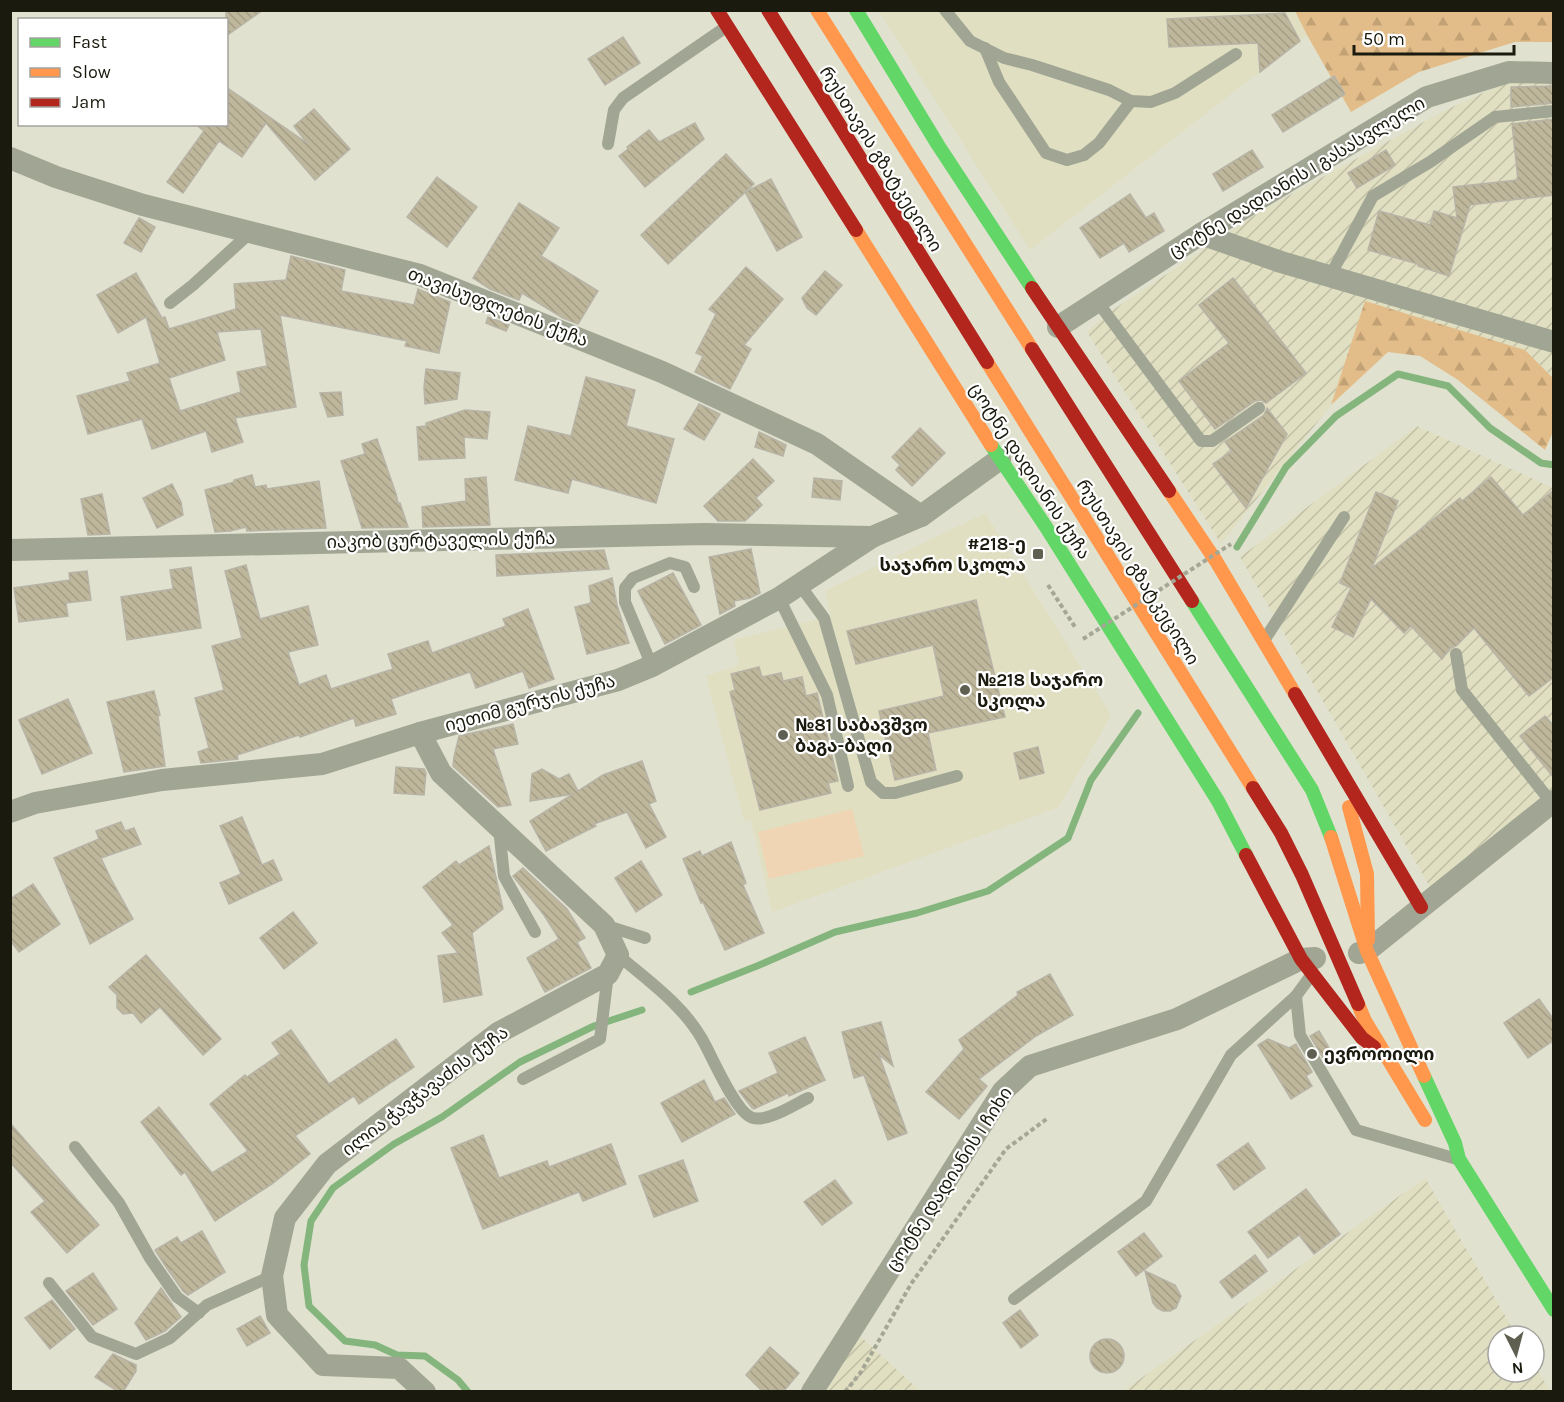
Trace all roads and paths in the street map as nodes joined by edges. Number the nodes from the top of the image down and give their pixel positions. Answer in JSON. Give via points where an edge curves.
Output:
{"nodes":[{"id":1,"x":717,"y":10,"type":"edge"},
{"id":2,"x":768,"y":10,"type":"edge"},
{"id":3,"x":817,"y":10,"type":"edge"},
{"id":4,"x":856,"y":10,"type":"edge"},
{"id":5,"x":945,"y":10,"type":"edge"},
{"id":6,"x":727,"y":26,"type":"junction"},
{"id":7,"x":985,"y":48,"type":"junction"},
{"id":8,"x":1236,"y":54,"type":"dead end"},
{"id":9,"x":1554,"y":74,"type":"edge"},
{"id":10,"x":1131,"y":100,"type":"junction"},
{"id":11,"x":1554,"y":111,"type":"edge"},
{"id":12,"x":608,"y":144,"type":"dead end"},
{"id":13,"x":10,"y":158,"type":"edge"},
{"id":14,"x":251,"y":232,"type":"junction"},
{"id":15,"x":1201,"y":234,"type":"junction"},
{"id":16,"x":1330,"y":276,"type":"junction"},
{"id":17,"x":1097,"y":301,"type":"junction"},
{"id":18,"x":170,"y":303,"type":"dead end"},
{"id":19,"x":1058,"y":327,"type":"junction"},
{"id":20,"x":1554,"y":342,"type":"edge"},
{"id":21,"x":1259,"y":408,"type":"dead end"},
{"id":22,"x":1000,"y":459,"type":"junction"},
{"id":23,"x":921,"y":516,"type":"junction"},
{"id":24,"x":1344,"y":517,"type":"dead end"},
{"id":25,"x":872,"y":537,"type":"junction"},
{"id":26,"x":1231,"y":544,"type":"dead end"},
{"id":27,"x":10,"y":550,"type":"edge"},
{"id":28,"x":799,"y":584,"type":"junction"},
{"id":29,"x":1048,"y":585,"type":"dead end"},
{"id":30,"x":694,"y":587,"type":"dead end"},
{"id":31,"x":779,"y":598,"type":"junction"},
{"id":32,"x":1264,"y":640,"type":"junction"},
{"id":33,"x":1456,"y":654,"type":"dead end"},
{"id":34,"x":652,"y":666,"type":"junction"},
{"id":35,"x":420,"y":734,"type":"junction"},
{"id":36,"x":1337,"y":766,"type":"junction"},
{"id":37,"x":957,"y":776,"type":"dead end"},
{"id":38,"x":848,"y":786,"type":"dead end"},
{"id":39,"x":1552,"y":802,"type":"edge"},
{"id":40,"x":10,"y":813,"type":"edge"},
{"id":41,"x":498,"y":827,"type":"junction"},
{"id":42,"x":1421,"y":907,"type":"junction"},
{"id":43,"x":604,"y":925,"type":"junction"},
{"id":44,"x":536,"y":932,"type":"dead end"},
{"id":45,"x":645,"y":938,"type":"dead end"},
{"id":46,"x":1338,"y":958,"type":"junction"},
{"id":47,"x":613,"y":964,"type":"junction"},
{"id":48,"x":1307,"y":966,"type":"junction"},
{"id":49,"x":1364,"y":969,"type":"junction"},
{"id":50,"x":1296,"y":996,"type":"junction"},
{"id":51,"x":1365,"y":1021,"type":"junction"},
{"id":52,"x":1383,"y":1052,"type":"junction"},
{"id":53,"x":523,"y":1079,"type":"dead end"},
{"id":54,"x":808,"y":1098,"type":"dead end"},
{"id":55,"x":1048,"y":1118,"type":"dead end"},
{"id":56,"x":75,"y":1147,"type":"dead end"},
{"id":57,"x":1459,"y":1160,"type":"junction"},
{"id":58,"x":272,"y":1276,"type":"junction"},
{"id":59,"x":49,"y":1283,"type":"dead end"},
{"id":60,"x":1014,"y":1299,"type":"dead end"},
{"id":61,"x":1554,"y":1310,"type":"edge"},
{"id":62,"x":199,"y":1313,"type":"junction"},
{"id":63,"x":425,"y":1392,"type":"edge"},
{"id":64,"x":812,"y":1392,"type":"edge"},
{"id":65,"x":845,"y":1392,"type":"edge"}],
"edges":[{"from":1,"to":6,"type":"main road","name":"ცოტნე დადიანის ქუჩა"},
{"from":2,"to":46,"type":"main road","name":"რუსთავის გზატკეცილი","via":[[1281,833]]},
{"from":3,"to":49,"type":"main road","name":"რუსთავის გზატკეცილი","via":[[1312,790],[1338,855]]},
{"from":4,"to":19,"type":"main road","via":[[938,145]]},
{"from":5,"to":7,"type":"lane","via":[[970,41]]},
{"from":6,"to":12,"type":"lane","via":[[623,98],[615,110]]},
{"from":6,"to":22,"type":"main road","name":"ცოტნე დადიანის ქუჩა"},
{"from":7,"to":10,"type":"lane","via":[[1004,58],[1032,64]]},
{"from":7,"to":10,"type":"lane","via":[[999,82],[1046,153],[1067,160],[1084,155],[1099,143]]},
{"from":8,"to":10,"type":"lane","via":[[1175,93],[1151,102]]},
{"from":9,"to":15,"type":"street","name":"ცოტნე დადიანის I გასასვლელი","via":[[1509,72],[1426,97]]},
{"from":11,"to":16,"type":"lane","via":[[1495,117],[1373,196]]},
{"from":13,"to":14,"type":"street","name":"თავისუფლების ქუჩა","via":[[143,205]]},
{"from":14,"to":18,"type":"lane"},
{"from":14,"to":23,"type":"street","name":"თავისუფლების ქუჩა","via":[[420,275],[662,372],[817,444]]},
{"from":15,"to":16,"type":"street"},
{"from":15,"to":17,"type":"street","name":"ცოტნე დადიანის I გასასვლელი"},
{"from":16,"to":20,"type":"street"},
{"from":17,"to":19,"type":"street","name":"ცოტნე დადიანის I გასასვლელი"},
{"from":17,"to":21,"type":"lane","via":[[1201,441],[1212,441]]},
{"from":19,"to":32,"type":"main road","via":[[1216,561]]},
{"from":22,"to":23,"type":"street","name":"იეთიმ გურჯის ქუჩა"},
{"from":22,"to":48,"type":"main road","name":"ცოტნე დადიანის ქუჩა","via":[[1218,801]]},
{"from":23,"to":25,"type":"street","name":"იეთიმ გურჯის ქუჩა"},
{"from":24,"to":32,"type":"lane"},
{"from":25,"to":27,"type":"street","name":"იაკობ ცურტაველის ქუჩა","via":[[704,534]]},
{"from":25,"to":28,"type":"street","name":"იეთიმ გურჯის ქუჩა"},
{"from":26,"to":29,"type":"path","bridge":true,"via":[[1083,639]]},
{"from":28,"to":31,"type":"street","name":"იეთიმ გურჯის ქუჩა"},
{"from":28,"to":37,"type":"lane","via":[[824,618],[871,782],[883,793],[895,793]]},
{"from":30,"to":34,"type":"lane","via":[[685,567],[670,563],[633,578],[625,588],[625,602]]},
{"from":31,"to":34,"type":"street","name":"იეთიმ გურჯის ქუჩა"},
{"from":31,"to":38,"type":"lane","via":[[827,695]]},
{"from":32,"to":36,"type":"main road"},
{"from":33,"to":39,"type":"lane","via":[[1462,690]]},
{"from":34,"to":35,"type":"street","name":"იეთიმ გურჯის ქუჩა","via":[[618,680]]},
{"from":35,"to":40,"type":"street","name":"იეთიმ გურჯის ქუჩა","via":[[322,764],[162,780],[35,803]]},
{"from":35,"to":41,"type":"street","via":[[441,773]]},
{"from":36,"to":42,"type":"main road"},
{"from":36,"to":49,"type":"main road","via":[[1367,874],[1370,915]]},
{"from":39,"to":42,"type":"street"},
{"from":41,"to":43,"type":"street"},
{"from":41,"to":44,"type":"lane","via":[[504,876]]},
{"from":42,"to":49,"type":"street"},
{"from":43,"to":45,"type":"lane"},
{"from":43,"to":47,"type":"street"},
{"from":46,"to":48,"type":"street"},
{"from":46,"to":49,"type":"street"},
{"from":46,"to":51,"type":"main road","name":"რუსთავის გზატკეცილი"},
{"from":47,"to":53,"type":"lane","via":[[600,1039]]},
{"from":47,"to":54,"type":"lane","via":[[683,1012],[745,1115],[764,1119]]},
{"from":47,"to":58,"type":"street","name":"ილია ჭავჭავაძის ქუჩა","via":[[498,1033],[327,1164],[285,1218]]},
{"from":48,"to":50,"type":"lane"},
{"from":48,"to":52,"type":"main road","name":"ცოტნე დადიანის ქუჩა","via":[[1362,1038]]},
{"from":48,"to":64,"type":"street","name":"ცოტნე დადიანის I ჩიხი","via":[[1177,1019],[1030,1066],[1004,1091]]},
{"from":49,"to":51,"type":"main road"},
{"from":49,"to":57,"type":"main road","name":"რუსთავის გზატკეცილი","via":[[1455,1143]]},
{"from":50,"to":57,"type":"lane","via":[[1300,1035],[1356,1130]]},
{"from":50,"to":60,"type":"lane","via":[[1231,1055],[1146,1201]]},
{"from":51,"to":52,"type":"main road","name":"რუსთავის გზატკეცილი"},
{"from":52,"to":57,"type":"main road","name":"რუსთავის გზატკეცილი","via":[[1442,1148]]},
{"from":55,"to":65,"type":"path","via":[[1006,1149],[912,1284],[861,1372]]},
{"from":56,"to":62,"type":"lane","via":[[119,1203],[177,1297]]},
{"from":57,"to":61,"type":"main road","name":"რუსთავის გზატკეცილი"},
{"from":58,"to":62,"type":"lane","via":[[207,1305]]},
{"from":58,"to":63,"type":"street","name":"ილია ჭავჭავაძის ქუჩა","via":[[277,1315],[323,1365],[399,1368]]},
{"from":59,"to":62,"type":"lane","via":[[92,1337],[136,1354],[171,1338]]}]}
